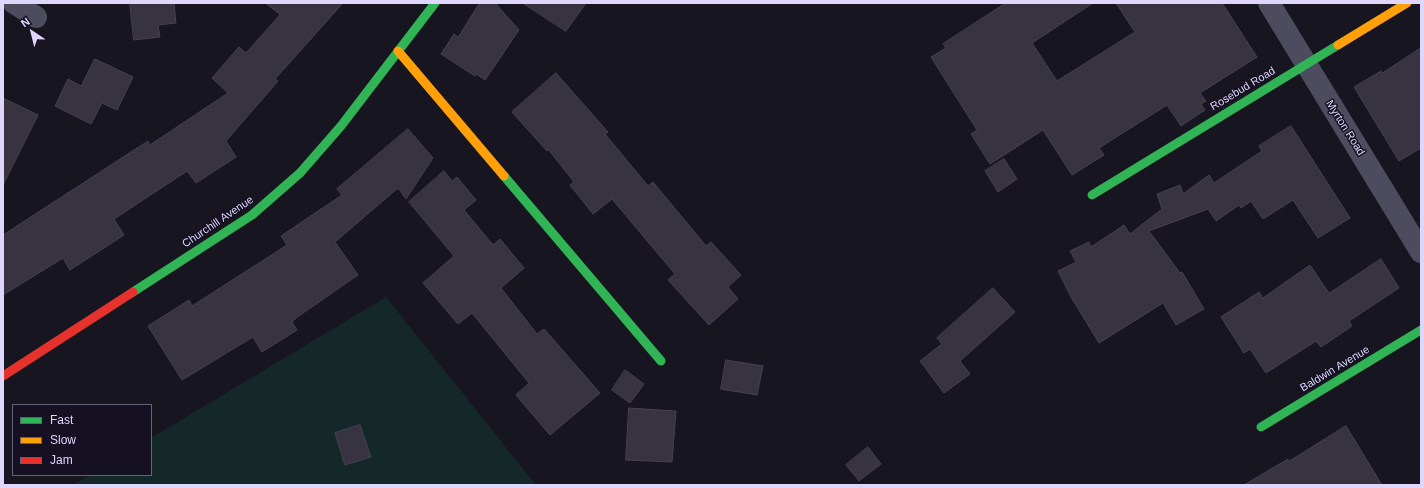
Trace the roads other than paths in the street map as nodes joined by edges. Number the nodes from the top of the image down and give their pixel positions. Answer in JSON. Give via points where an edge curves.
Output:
{"nodes":[{"id":1,"x":14,"y":3,"type":"edge"},
{"id":2,"x":435,"y":3,"type":"edge"},
{"id":3,"x":1269,"y":3,"type":"edge"},
{"id":4,"x":1407,"y":3,"type":"edge"},
{"id":5,"x":36,"y":18,"type":"dead end"},
{"id":6,"x":398,"y":52,"type":"junction"},
{"id":7,"x":1306,"y":65,"type":"junction"},
{"id":8,"x":1092,"y":195,"type":"dead end"},
{"id":9,"x":1421,"y":252,"type":"edge"},
{"id":10,"x":1421,"y":330,"type":"edge"},
{"id":11,"x":661,"y":361,"type":"dead end"},
{"id":12,"x":3,"y":376,"type":"edge"},
{"id":13,"x":1261,"y":428,"type":"dead end"}],
"edges":[{"from":1,"to":5,"type":"street"},
{"from":2,"to":6,"type":"street","name":"Churchill Avenue"},
{"from":3,"to":7,"type":"street","name":"Myrton Road"},
{"from":4,"to":7,"type":"street","name":"Rosebud Road"},
{"from":6,"to":11,"type":"street"},
{"from":6,"to":12,"type":"street","name":"Churchill Avenue","via":[[341,126],[300,173],[252,215]]},
{"from":7,"to":8,"type":"street","name":"Rosebud Road"},
{"from":7,"to":9,"type":"street","name":"Myrton Road"},
{"from":10,"to":13,"type":"street","name":"Baldwin Avenue"}]}
